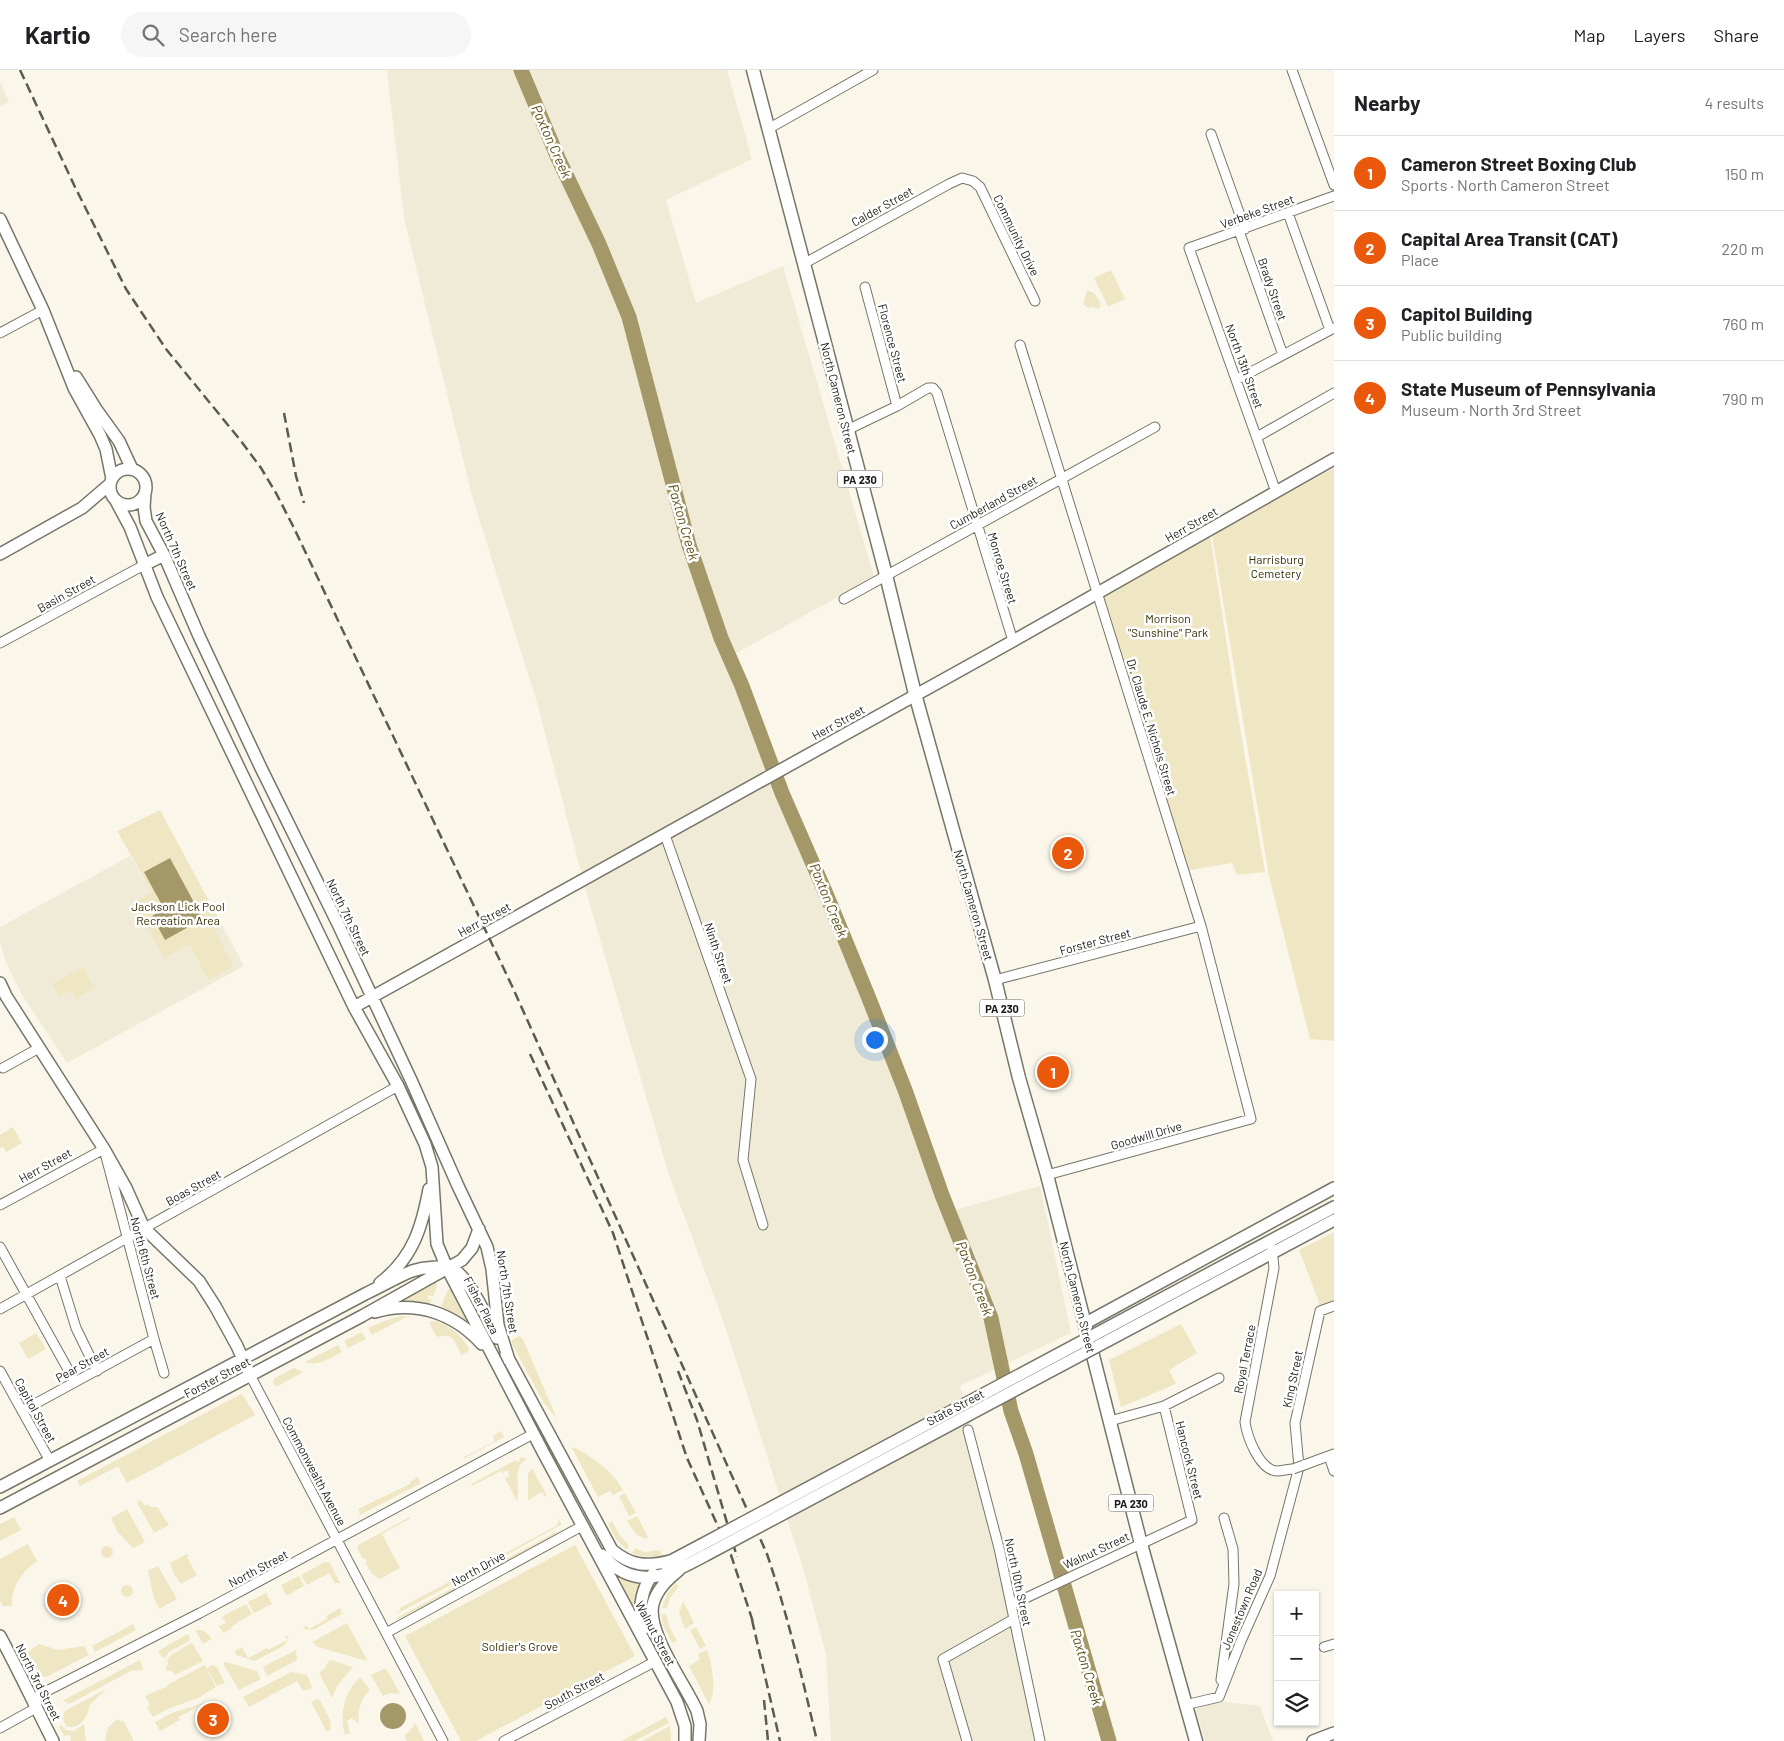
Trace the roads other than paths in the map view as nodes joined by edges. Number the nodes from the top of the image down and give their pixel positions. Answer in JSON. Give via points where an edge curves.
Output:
{"nodes":[{"id":1,"x":753,"y":70,"type":"edge"},
{"id":2,"x":873,"y":70,"type":"edge"},
{"id":3,"x":1292,"y":70,"type":"edge"},
{"id":4,"x":768,"y":129,"type":"junction"},
{"id":5,"x":1211,"y":134,"type":"dead end"},
{"id":6,"x":973,"y":181,"type":"joint"},
{"id":7,"x":1334,"y":185,"type":"edge"},
{"id":8,"x":1334,"y":196,"type":"edge"},
{"id":9,"x":1288,"y":213,"type":"junction"},
{"id":10,"x":1,"y":223,"type":"edge"},
{"id":11,"x":1242,"y":230,"type":"junction"},
{"id":12,"x":1189,"y":248,"type":"joint"},
{"id":13,"x":805,"y":263,"type":"junction"},
{"id":14,"x":865,"y":286,"type":"dead end"},
{"id":15,"x":1035,"y":302,"type":"dead end"},
{"id":16,"x":43,"y":310,"type":"junction"},
{"id":17,"x":1332,"y":329,"type":"edge"},
{"id":18,"x":0,"y":333,"type":"edge"},
{"id":19,"x":1020,"y":345,"type":"dead end"},
{"id":20,"x":60,"y":350,"type":"junction"},
{"id":21,"x":1283,"y":355,"type":"junction"},
{"id":22,"x":1236,"y":380,"type":"junction"},
{"id":23,"x":1334,"y":394,"type":"edge"},
{"id":24,"x":897,"y":406,"type":"junction"},
{"id":25,"x":1155,"y":427,"type":"dead end"},
{"id":26,"x":847,"y":430,"type":"junction"},
{"id":27,"x":1257,"y":437,"type":"junction"},
{"id":28,"x":1334,"y":459,"type":"edge"},
{"id":29,"x":132,"y":470,"type":"junction"},
{"id":30,"x":1062,"y":478,"type":"junction"},
{"id":31,"x":111,"y":481,"type":"junction"},
{"id":32,"x":1276,"y":492,"type":"junction"},
{"id":33,"x":145,"y":493,"type":"junction"},
{"id":34,"x":115,"y":500,"type":"junction"},
{"id":35,"x":82,"y":508,"type":"junction"},
{"id":36,"x":977,"y":525,"type":"junction"},
{"id":37,"x":0,"y":554,"type":"edge"},
{"id":38,"x":164,"y":556,"type":"junction"},
{"id":39,"x":144,"y":565,"type":"junction"},
{"id":40,"x":886,"y":575,"type":"junction"},
{"id":41,"x":1098,"y":593,"type":"junction"},
{"id":42,"x":844,"y":600,"type":"dead end"},
{"id":43,"x":1013,"y":641,"type":"junction"},
{"id":44,"x":0,"y":643,"type":"edge"},
{"id":45,"x":915,"y":694,"type":"junction"},
{"id":46,"x":665,"y":835,"type":"junction"},
{"id":47,"x":1201,"y":926,"type":"junction"},
{"id":48,"x":995,"y":980,"type":"junction"},
{"id":49,"x":0,"y":982,"type":"edge"},
{"id":50,"x":372,"y":997,"type":"junction"},
{"id":51,"x":354,"y":1007,"type":"junction"},
{"id":52,"x":39,"y":1048,"type":"junction"},
{"id":53,"x":2,"y":1067,"type":"edge"},
{"id":54,"x":398,"y":1086,"type":"junction"},
{"id":55,"x":1251,"y":1118,"type":"joint"},
{"id":56,"x":104,"y":1149,"type":"junction"},
{"id":57,"x":429,"y":1155,"type":"junction"},
{"id":58,"x":1047,"y":1175,"type":"junction"},
{"id":59,"x":1334,"y":1188,"type":"edge"},
{"id":60,"x":0,"y":1205,"type":"edge"},
{"id":61,"x":1334,"y":1207,"type":"edge"},
{"id":62,"x":1334,"y":1220,"type":"edge"},
{"id":63,"x":763,"y":1225,"type":"dead end"},
{"id":64,"x":144,"y":1228,"type":"junction"},
{"id":65,"x":479,"y":1229,"type":"junction"},
{"id":66,"x":127,"y":1238,"type":"junction"},
{"id":67,"x":1269,"y":1242,"type":"junction"},
{"id":68,"x":0,"y":1247,"type":"edge"},
{"id":69,"x":1273,"y":1253,"type":"junction"},
{"id":70,"x":1256,"y":1255,"type":"junction"},
{"id":71,"x":447,"y":1268,"type":"junction"},
{"id":72,"x":60,"y":1276,"type":"junction"},
{"id":73,"x":367,"y":1292,"type":"junction"},
{"id":74,"x":26,"y":1294,"type":"junction"},
{"id":75,"x":1334,"y":1306,"type":"edge"},
{"id":76,"x":0,"y":1309,"type":"edge"},
{"id":77,"x":362,"y":1316,"type":"junction"},
{"id":78,"x":1084,"y":1324,"type":"junction"},
{"id":79,"x":154,"y":1339,"type":"junction"},
{"id":80,"x":243,"y":1359,"type":"junction"},
{"id":81,"x":509,"y":1360,"type":"junction"},
{"id":82,"x":495,"y":1362,"type":"junction"},
{"id":83,"x":97,"y":1370,"type":"junction"},
{"id":84,"x":0,"y":1371,"type":"edge"},
{"id":85,"x":164,"y":1373,"type":"dead end"},
{"id":86,"x":250,"y":1375,"type":"junction"},
{"id":87,"x":1219,"y":1378,"type":"dead end"},
{"id":88,"x":75,"y":1382,"type":"junction"},
{"id":89,"x":1164,"y":1406,"type":"junction"},
{"id":90,"x":22,"y":1411,"type":"junction"},
{"id":91,"x":1110,"y":1421,"type":"junction"},
{"id":92,"x":968,"y":1430,"type":"dead end"},
{"id":93,"x":533,"y":1434,"type":"junction"},
{"id":94,"x":1331,"y":1455,"type":"edge"},
{"id":95,"x":50,"y":1461,"type":"junction"},
{"id":96,"x":1299,"y":1467,"type":"junction"},
{"id":97,"x":1334,"y":1472,"type":"edge"},
{"id":98,"x":0,"y":1487,"type":"edge"},
{"id":99,"x":0,"y":1508,"type":"edge"},
{"id":100,"x":1224,"y":1518,"type":"dead end"},
{"id":101,"x":1192,"y":1520,"type":"joint"},
{"id":102,"x":582,"y":1526,"type":"junction"},
{"id":103,"x":336,"y":1540,"type":"junction"},
{"id":104,"x":591,"y":1543,"type":"junction"},
{"id":105,"x":1141,"y":1544,"type":"junction"},
{"id":106,"x":704,"y":1550,"type":"junction"},
{"id":107,"x":670,"y":1561,"type":"junction"},
{"id":108,"x":679,"y":1570,"type":"junction"},
{"id":109,"x":650,"y":1578,"type":"junction"},
{"id":110,"x":1011,"y":1605,"type":"junction"},
{"id":111,"x":1014,"y":1619,"type":"junction"},
{"id":112,"x":386,"y":1633,"type":"junction"},
{"id":113,"x":0,"y":1636,"type":"edge"},
{"id":114,"x":646,"y":1644,"type":"junction"},
{"id":115,"x":1334,"y":1644,"type":"edge"},
{"id":116,"x":1324,"y":1647,"type":"dead end"},
{"id":117,"x":656,"y":1661,"type":"junction"},
{"id":118,"x":1219,"y":1697,"type":"junction"},
{"id":119,"x":1185,"y":1705,"type":"junction"},
{"id":120,"x":36,"y":1708,"type":"junction"},
{"id":121,"x":0,"y":1728,"type":"edge"},
{"id":122,"x":1334,"y":1733,"type":"edge"},
{"id":123,"x":53,"y":1741,"type":"edge"},
{"id":124,"x":443,"y":1741,"type":"edge"},
{"id":125,"x":504,"y":1741,"type":"edge"},
{"id":126,"x":685,"y":1741,"type":"edge"},
{"id":127,"x":699,"y":1741,"type":"edge"},
{"id":128,"x":967,"y":1741,"type":"edge"},
{"id":129,"x":1040,"y":1741,"type":"edge"},
{"id":130,"x":1196,"y":1741,"type":"edge"},
{"id":131,"x":1313,"y":1741,"type":"edge"}],
"edges":[{"from":1,"to":4,"type":"highway","name":"North Cameron Street","number":"PA 230"},
{"from":2,"to":4,"type":"street"},
{"from":3,"to":7,"type":"street"},
{"from":4,"to":13,"type":"highway","name":"North Cameron Street","number":"PA 230"},
{"from":5,"to":11,"type":"street","name":"Brady Street"},
{"from":6,"to":13,"type":"street","name":"Calder Street","via":[[962,178],[949,184]]},
{"from":6,"to":15,"type":"street","name":"Community Drive","via":[[980,187]]},
{"from":8,"to":9,"type":"street","name":"Verbeke Street"},
{"from":9,"to":11,"type":"street","name":"Verbeke Street"},
{"from":9,"to":17,"type":"street"},
{"from":10,"to":16,"type":"main road","name":"North 7th Street"},
{"from":11,"to":12,"type":"street","name":"Verbeke Street"},
{"from":11,"to":21,"type":"street","name":"Brady Street"},
{"from":12,"to":22,"type":"street","name":"North 13th Street"},
{"from":13,"to":26,"type":"highway","name":"North Cameron Street","number":"PA 230"},
{"from":14,"to":24,"type":"street","name":"Florence Street"},
{"from":16,"to":18,"type":"street"},
{"from":16,"to":20,"type":"main road","name":"North 7th Street"},
{"from":17,"to":21,"type":"street"},
{"from":19,"to":30,"type":"street","name":"Dr. Claude E. Nichols Street"},
{"from":20,"to":29,"type":"main road","name":"North 7th Street","via":[[120,442]]},
{"from":20,"to":31,"type":"main road","name":"North 7th Street","via":[[74,388],[106,449]]},
{"from":21,"to":22,"type":"street"},
{"from":22,"to":27,"type":"street","name":"North 13th Street"},
{"from":23,"to":27,"type":"street"},
{"from":24,"to":26,"type":"street"},
{"from":24,"to":36,"type":"street","name":"Monroe Street","via":[[928,388],[937,393]]},
{"from":25,"to":30,"type":"street","name":"Cumberland Street"},
{"from":26,"to":40,"type":"highway","name":"North Cameron Street","number":"PA 230"},
{"from":27,"to":32,"type":"street","name":"North 13th Street"},
{"from":28,"to":32,"type":"main road","name":"Herr Street"},
{"from":29,"to":31,"type":"main road","via":[[120,471]]},
{"from":29,"to":33,"type":"main road","name":"North 7th Street","via":[[143,477]]},
{"from":30,"to":36,"type":"street","name":"Cumberland Street"},
{"from":30,"to":41,"type":"street","name":"Dr. Claude E. Nichols Street"},
{"from":31,"to":34,"type":"main road","name":"North 7th Street","via":[[110,489]]},
{"from":31,"to":35,"type":"main road"},
{"from":32,"to":41,"type":"main road","name":"Herr Street"},
{"from":33,"to":34,"type":"main road","via":[[133,505]]},
{"from":33,"to":38,"type":"main road","name":"North 7th Street","via":[[146,521]]},
{"from":34,"to":35,"type":"main road"},
{"from":34,"to":39,"type":"main road","name":"North 7th Street","via":[[130,527]]},
{"from":35,"to":37,"type":"main road"},
{"from":36,"to":40,"type":"street","name":"Cumberland Street"},
{"from":36,"to":43,"type":"street","name":"Monroe Street"},
{"from":38,"to":39,"type":"main road"},
{"from":38,"to":50,"type":"main road","name":"North 7th Street","via":[[254,754]]},
{"from":39,"to":44,"type":"street","name":"Basin Street"},
{"from":39,"to":51,"type":"main road","name":"North 7th Street"},
{"from":40,"to":42,"type":"street","name":"Cumberland Street"},
{"from":40,"to":45,"type":"highway","name":"North Cameron Street","number":"PA 230"},
{"from":41,"to":43,"type":"main road","name":"Herr Street"},
{"from":41,"to":47,"type":"street","name":"Dr. Claude E. Nichols Street"},
{"from":43,"to":45,"type":"main road","name":"Herr Street"},
{"from":45,"to":46,"type":"main road","name":"Herr Street"},
{"from":45,"to":48,"type":"highway","name":"North Cameron Street","number":"PA 230"},
{"from":46,"to":50,"type":"main road","name":"Herr Street"},
{"from":46,"to":63,"type":"street","name":"Ninth Street","via":[[750,1079],[743,1160]]},
{"from":47,"to":48,"type":"street","name":"Forster Street"},
{"from":47,"to":55,"type":"street","name":"Dr. Claude E. Nichols Street"},
{"from":48,"to":58,"type":"highway","name":"North Cameron Street","number":"PA 230"},
{"from":49,"to":52,"type":"main road","name":"North 6th Street"},
{"from":50,"to":51,"type":"main road","name":"Herr Street"},
{"from":50,"to":65,"type":"main road","name":"North 7th Street"},
{"from":51,"to":54,"type":"main road","name":"North 7th Street"},
{"from":52,"to":53,"type":"street"},
{"from":52,"to":56,"type":"main road","name":"North 6th Street"},
{"from":54,"to":57,"type":"main road","name":"North 7th Street"},
{"from":54,"to":64,"type":"street","name":"Boas Street"},
{"from":55,"to":58,"type":"street","name":"Goodwill Drive"},
{"from":56,"to":60,"type":"street","name":"Herr Street"},
{"from":56,"to":64,"type":"main road","name":"North 6th Street"},
{"from":56,"to":66,"type":"street","name":"North 6th Street"},
{"from":57,"to":71,"type":"main road","name":"North 7th Street","via":[[435,1232]]},
{"from":57,"to":73,"type":"main road","via":[[430,1182],[418,1235],[396,1268]]},
{"from":58,"to":78,"type":"highway","name":"North Cameron Street","number":"PA 230"},
{"from":59,"to":78,"type":"main road"},
{"from":61,"to":67,"type":"main road","name":"State Street"},
{"from":62,"to":69,"type":"main road","name":"State Street"},
{"from":64,"to":66,"type":"street","name":"Boas Street"},
{"from":64,"to":80,"type":"main road","name":"Commonwealth Avenue","via":[[199,1282]]},
{"from":65,"to":71,"type":"main road","name":"Forster Street","via":[[468,1255]]},
{"from":65,"to":81,"type":"main road","name":"North 7th Street","via":[[490,1256],[498,1325]]},
{"from":66,"to":72,"type":"street","name":"Boas Street"},
{"from":66,"to":79,"type":"street","name":"North 6th Street"},
{"from":67,"to":69,"type":"street","name":"Royal Terrace"},
{"from":67,"to":70,"type":"main road","name":"State Street"},
{"from":68,"to":74,"type":"street"},
{"from":69,"to":70,"type":"main road","name":"State Street"},
{"from":69,"to":96,"type":"street","name":"Royal Terrace","via":[[1274,1268],[1245,1422],[1247,1434],[1268,1467],[1276,1471]]},
{"from":70,"to":106,"type":"main road","name":"State Street","bridge":true},
{"from":71,"to":73,"type":"main road","name":"Forster Street","via":[[412,1272]]},
{"from":71,"to":77,"type":"main road","name":"Forster Street"},
{"from":71,"to":81,"type":"main road","name":"Fisher Plaza","via":[[458,1272],[469,1285]]},
{"from":71,"to":82,"type":"main road","name":"Fisher Plaza"},
{"from":72,"to":74,"type":"street","name":"Boas Street"},
{"from":72,"to":83,"type":"street","via":[[76,1328]]},
{"from":73,"to":80,"type":"main road","name":"Forster Street"},
{"from":74,"to":76,"type":"street","name":"Boas Street"},
{"from":74,"to":88,"type":"street"},
{"from":75,"to":96,"type":"street","name":"King Street","via":[[1320,1311],[1301,1395],[1295,1423]]},
{"from":77,"to":82,"type":"main road","via":[[404,1308],[441,1313],[472,1334]]},
{"from":77,"to":86,"type":"main road","name":"Forster Street"},
{"from":78,"to":91,"type":"highway","name":"North Cameron Street","number":"PA 230"},
{"from":79,"to":83,"type":"street","name":"Pear Street"},
{"from":79,"to":85,"type":"street","name":"North 6th Street"},
{"from":80,"to":86,"type":"main road","name":"Commonwealth Avenue"},
{"from":80,"to":95,"type":"main road","name":"Forster Street"},
{"from":81,"to":107,"type":"main road","name":"Fisher Plaza","via":[[612,1550],[629,1562],[638,1564]]},
{"from":82,"to":93,"type":"main road","name":"Fisher Plaza"},
{"from":83,"to":88,"type":"street","name":"Pear Street"},
{"from":84,"to":90,"type":"street","name":"Capitol Street"},
{"from":86,"to":99,"type":"main road","name":"Forster Street"},
{"from":86,"to":103,"type":"street","name":"Commonwealth Avenue"},
{"from":87,"to":89,"type":"street"},
{"from":88,"to":90,"type":"street","name":"Pear Street"},
{"from":89,"to":91,"type":"street"},
{"from":89,"to":101,"type":"street","name":"Hancock Street"},
{"from":90,"to":95,"type":"street","name":"Capitol Street"},
{"from":91,"to":105,"type":"highway","name":"North Cameron Street","number":"PA 230"},
{"from":92,"to":110,"type":"street","name":"North 10th Street"},
{"from":93,"to":102,"type":"main road","name":"Fisher Plaza"},
{"from":93,"to":103,"type":"street","name":"North Street"},
{"from":94,"to":96,"type":"street"},
{"from":94,"to":97,"type":"street"},
{"from":95,"to":98,"type":"main road","name":"Forster Street"},
{"from":96,"to":118,"type":"street","name":"Jonestown Road","via":[[1270,1576]]},
{"from":100,"to":118,"type":"street","via":[[1233,1549],[1234,1584]]},
{"from":101,"to":105,"type":"street","name":"Walnut Street"},
{"from":102,"to":104,"type":"main road","name":"Fisher Plaza"},
{"from":102,"to":112,"type":"street","name":"North Drive"},
{"from":103,"to":112,"type":"street","name":"Commonwealth Avenue"},
{"from":103,"to":120,"type":"street","name":"North Street","via":[[39,1695]]},
{"from":104,"to":109,"type":"main road","name":"State Street","via":[[620,1570],[629,1575]]},
{"from":104,"to":114,"type":"main road","name":"Walnut Street"},
{"from":105,"to":110,"type":"street","name":"Walnut Street"},
{"from":105,"to":119,"type":"highway","name":"North Cameron Street","number":"PA 230"},
{"from":106,"to":107,"type":"main road","name":"State Street"},
{"from":106,"to":108,"type":"main road","name":"State Street"},
{"from":107,"to":109,"type":"main road"},
{"from":108,"to":109,"type":"main road","name":"State Street"},
{"from":108,"to":127,"type":"main road","name":"Walnut Street","via":[[656,1596],[652,1616],[658,1637],[697,1711]]},
{"from":109,"to":114,"type":"main road","via":[[641,1608]]},
{"from":110,"to":111,"type":"street","name":"North 10th Street"},
{"from":111,"to":128,"type":"street","via":[[943,1659]]},
{"from":111,"to":129,"type":"street","name":"North 10th Street"},
{"from":112,"to":124,"type":"street","name":"Commonwealth Avenue"},
{"from":113,"to":120,"type":"main road","name":"North 3rd Street"},
{"from":114,"to":117,"type":"main road","name":"Walnut Street"},
{"from":115,"to":116,"type":"street"},
{"from":117,"to":125,"type":"street","name":"South Street"},
{"from":117,"to":126,"type":"main road","name":"Walnut Street","via":[[682,1713]]},
{"from":118,"to":119,"type":"street"},
{"from":119,"to":130,"type":"highway","name":"North Cameron Street","number":"PA 230"},
{"from":120,"to":121,"type":"street","name":"North Street"},
{"from":120,"to":123,"type":"main road","name":"North 3rd Street"},
{"from":122,"to":131,"type":"main road"}]}
